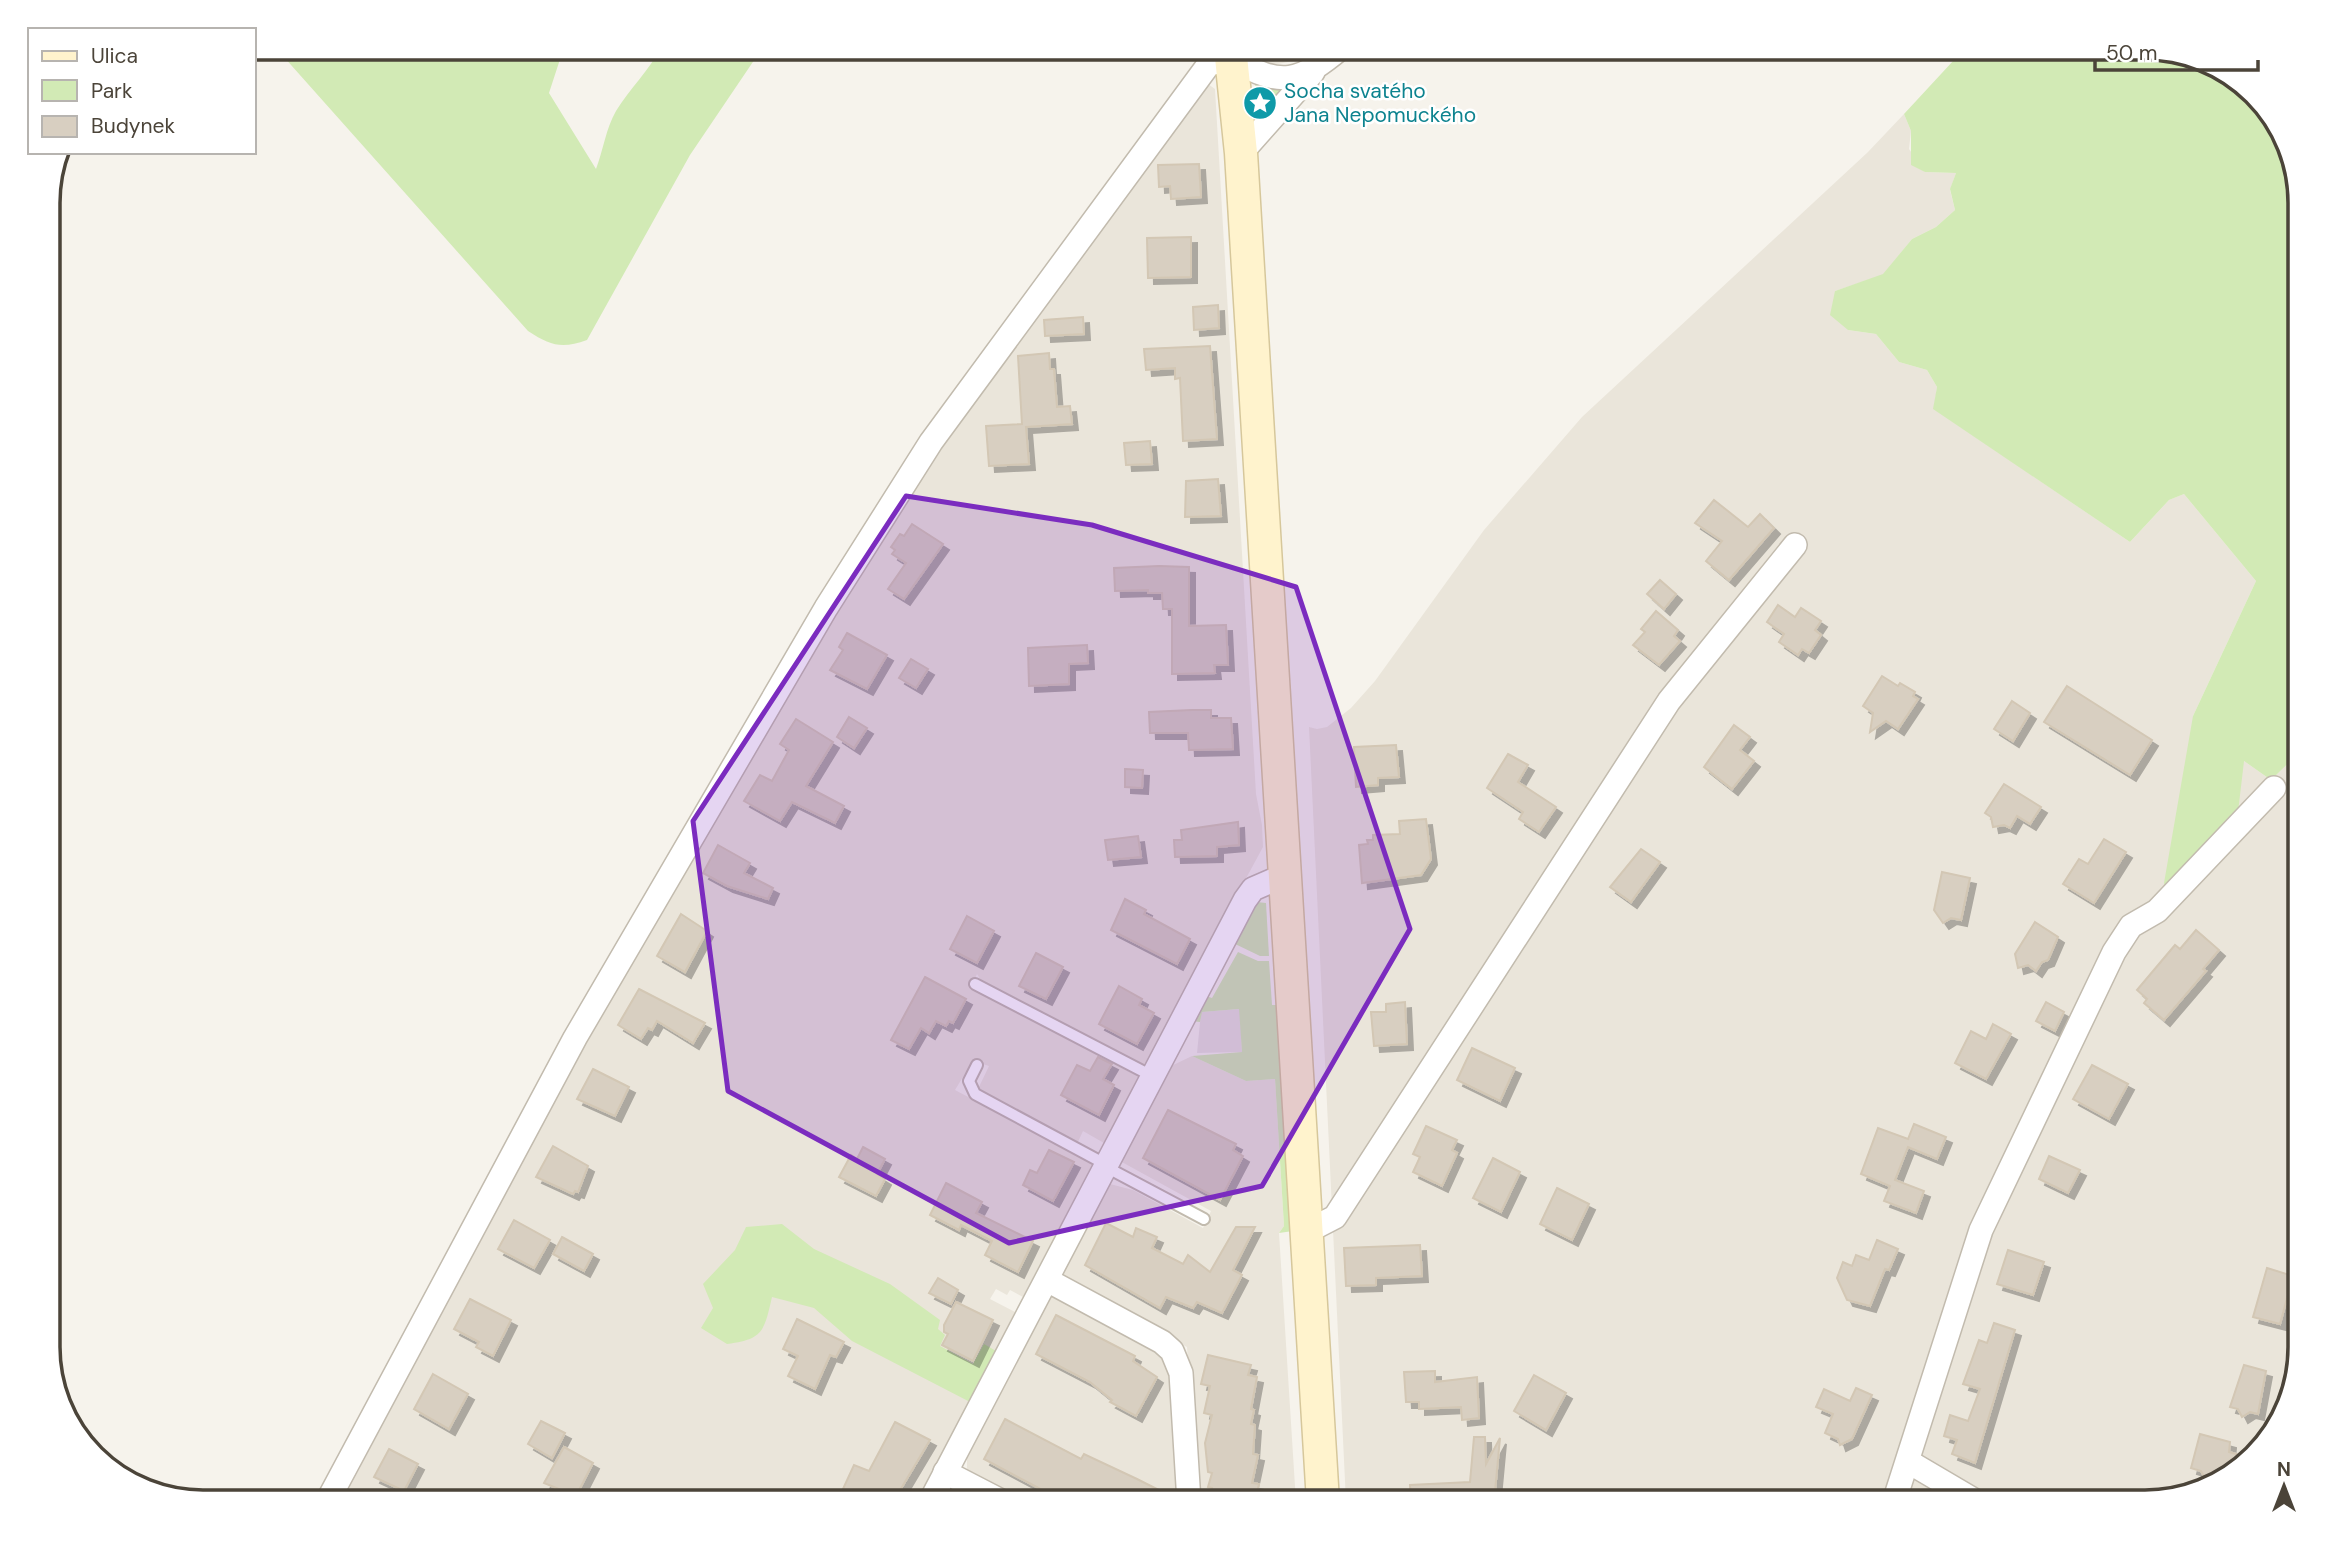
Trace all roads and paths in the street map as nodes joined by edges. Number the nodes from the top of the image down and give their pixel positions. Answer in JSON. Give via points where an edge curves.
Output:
{"nodes":[{"id":1,"x":1218,"y":60,"type":"edge"},
{"id":2,"x":1232,"y":60,"type":"edge"},
{"id":3,"x":1240,"y":60,"type":"edge"},
{"id":4,"x":1327,"y":60,"type":"edge"},
{"id":5,"x":1313,"y":72,"type":"junction"},
{"id":6,"x":1241,"y":153,"type":"junction"},
{"id":7,"x":1795,"y":545,"type":"dead end"},
{"id":8,"x":2274,"y":788,"type":"dead end"},
{"id":9,"x":1285,"y":875,"type":"junction"},
{"id":10,"x":975,"y":984,"type":"dead end"},
{"id":11,"x":977,"y":1065,"type":"dead end"},
{"id":12,"x":1152,"y":1076,"type":"junction"},
{"id":13,"x":1107,"y":1166,"type":"junction"},
{"id":14,"x":1204,"y":1219,"type":"dead end"},
{"id":15,"x":1306,"y":1232,"type":"junction"},
{"id":16,"x":1047,"y":1280,"type":"junction"},
{"id":17,"x":1909,"y":1461,"type":"junction"},
{"id":18,"x":945,"y":1472,"type":"junction"},
{"id":19,"x":333,"y":1490,"type":"edge"},
{"id":20,"x":936,"y":1490,"type":"edge"},
{"id":21,"x":980,"y":1490,"type":"edge"},
{"id":22,"x":1188,"y":1490,"type":"edge"},
{"id":23,"x":1323,"y":1490,"type":"edge"},
{"id":24,"x":1898,"y":1490,"type":"edge"},
{"id":25,"x":1957,"y":1490,"type":"edge"}],
"edges":[{"from":1,"to":19,"type":"street","via":[[1209,65],[931,442],[833,597],[575,1038]]},
{"from":2,"to":6,"type":"street"},
{"from":3,"to":5,"type":"street","via":[[1259,75],[1275,78]]},
{"from":4,"to":5,"type":"street"},
{"from":5,"to":6,"type":"street"},
{"from":6,"to":9,"type":"street"},
{"from":7,"to":15,"type":"street","via":[[1669,701],[1335,1217]]},
{"from":8,"to":17,"type":"street","via":[[2157,911],[2131,926],[2114,952],[1981,1230]]},
{"from":9,"to":12,"type":"street","via":[[1253,889],[1245,900]]},
{"from":9,"to":15,"type":"street"},
{"from":10,"to":12,"type":"lane"},
{"from":11,"to":13,"type":"lane","via":[[969,1082],[975,1094]]},
{"from":12,"to":13,"type":"street"},
{"from":13,"to":14,"type":"lane"},
{"from":13,"to":16,"type":"street"},
{"from":15,"to":23,"type":"street"},
{"from":16,"to":18,"type":"street"},
{"from":16,"to":22,"type":"street","via":[[1172,1351],[1181,1373]]},
{"from":17,"to":24,"type":"street"},
{"from":17,"to":25,"type":"street"},
{"from":18,"to":20,"type":"street"},
{"from":18,"to":21,"type":"street"}]}
